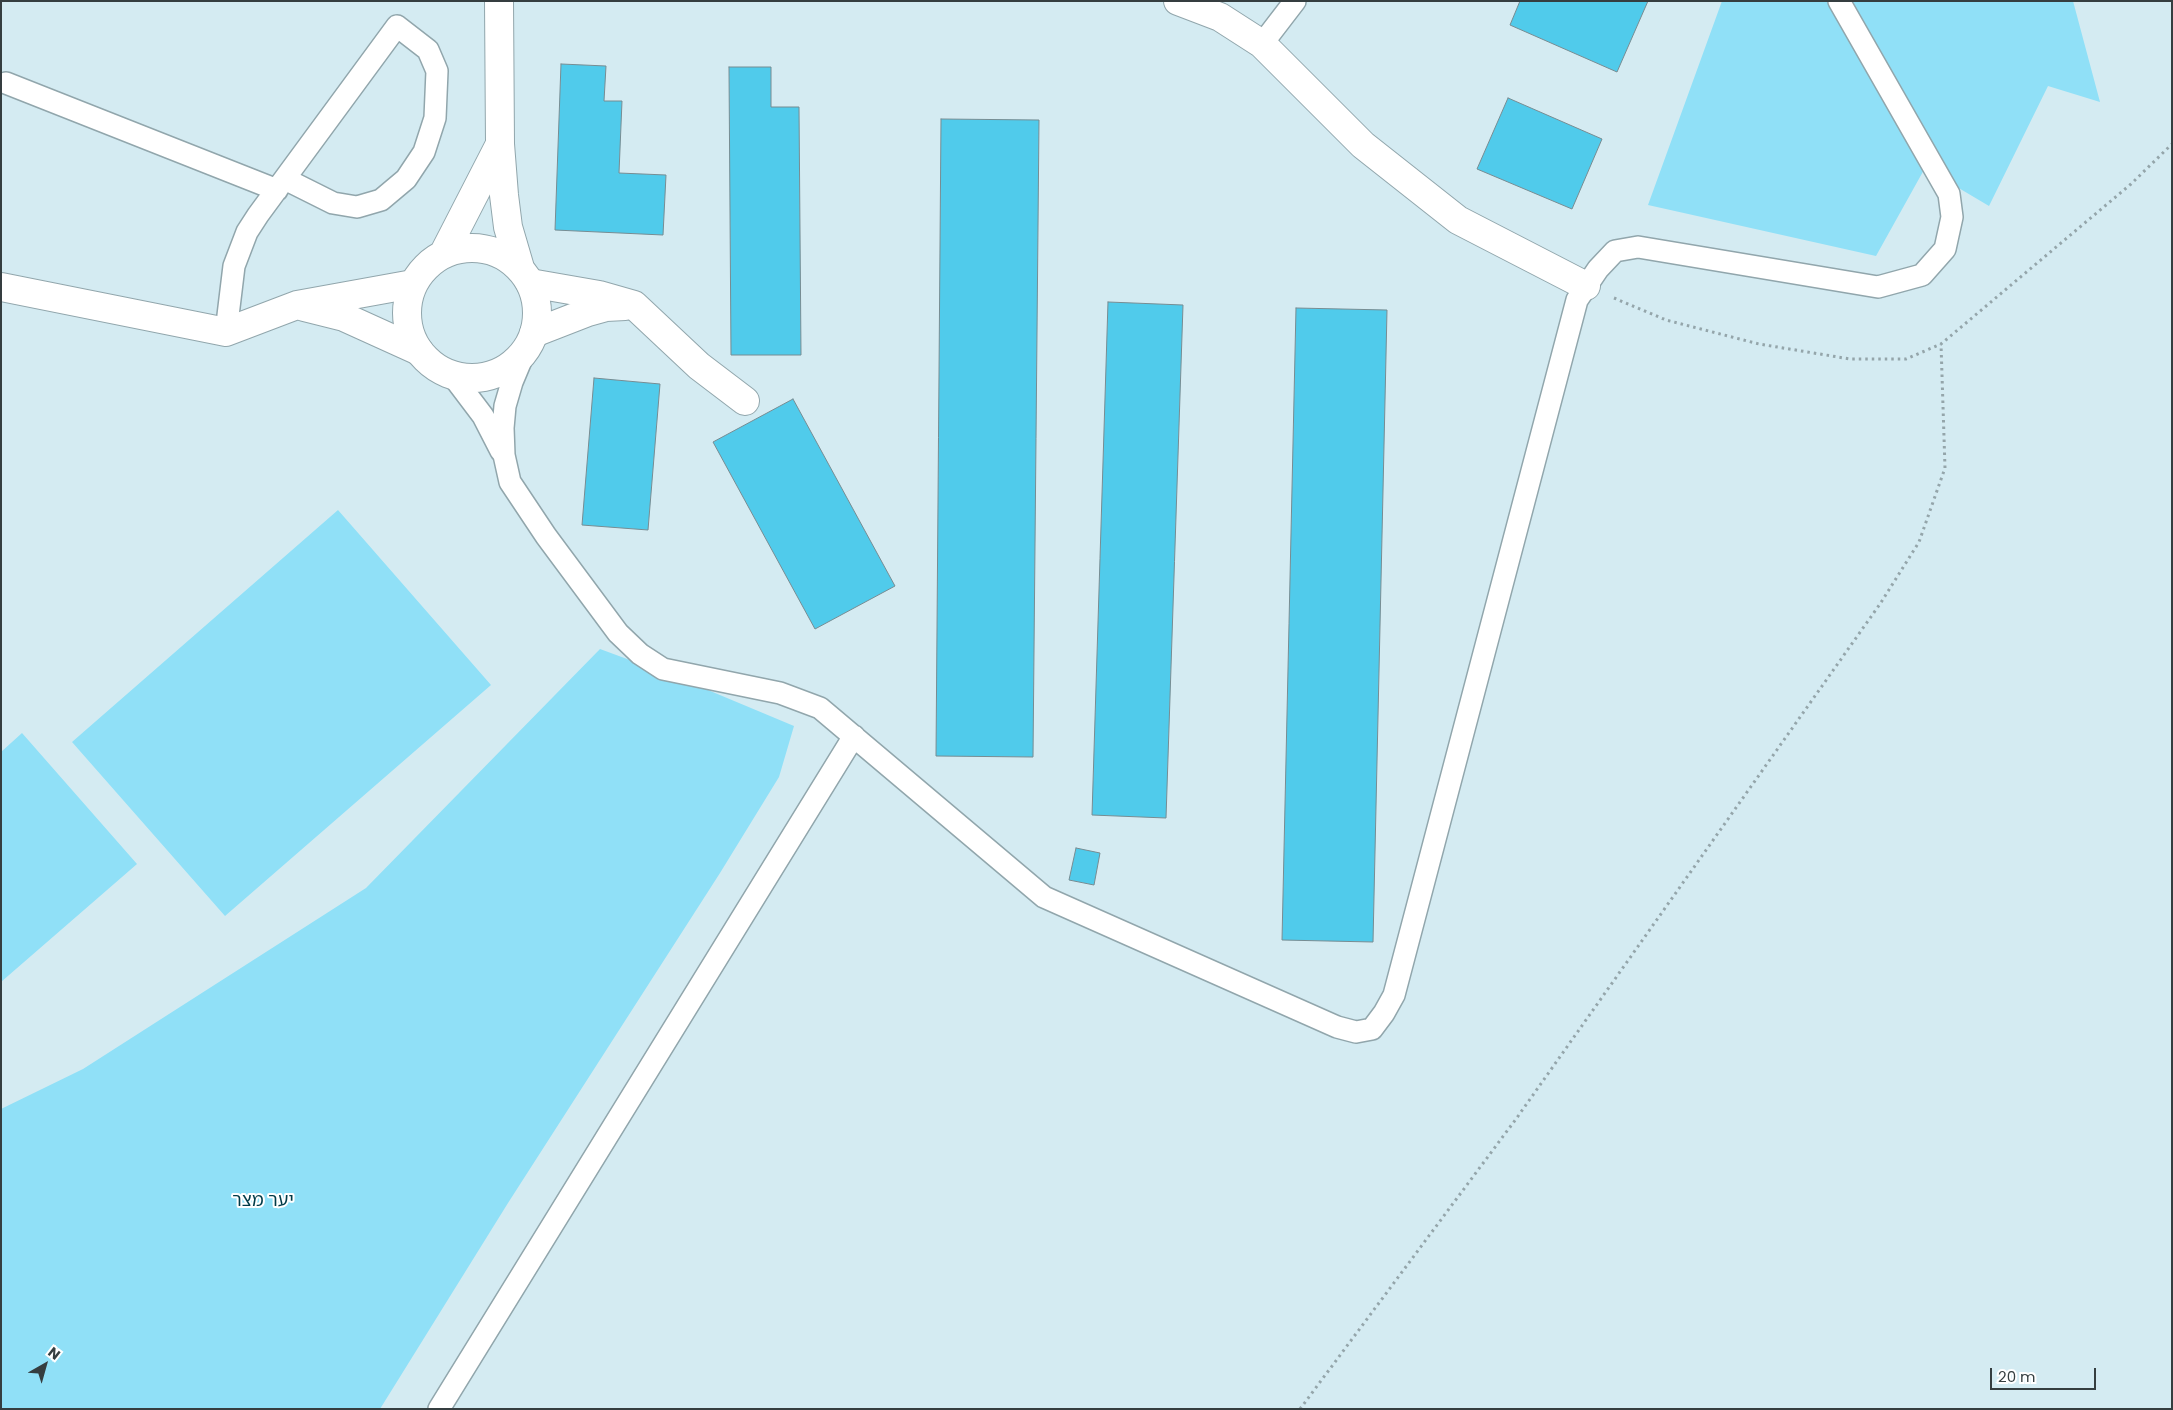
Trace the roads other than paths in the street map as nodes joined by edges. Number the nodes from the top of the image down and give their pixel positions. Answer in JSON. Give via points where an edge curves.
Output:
{"nodes":[{"id":1,"x":499,"y":1,"type":"edge"},
{"id":2,"x":1178,"y":1,"type":"edge"},
{"id":3,"x":1295,"y":1,"type":"edge"},
{"id":4,"x":1839,"y":1,"type":"edge"},
{"id":5,"x":1262,"y":44,"type":"junction"},
{"id":6,"x":6,"y":83,"type":"dead end"},
{"id":7,"x":500,"y":144,"type":"junction"},
{"id":8,"x":281,"y":185,"type":"junction"},
{"id":9,"x":444,"y":254,"type":"junction"},
{"id":10,"x":525,"y":276,"type":"junction"},
{"id":11,"x":413,"y":284,"type":"junction"},
{"id":12,"x":1586,"y":286,"type":"junction"},
{"id":13,"x":1,"y":287,"type":"edge"},
{"id":14,"x":297,"y":305,"type":"junction"},
{"id":15,"x":634,"y":305,"type":"junction"},
{"id":16,"x":226,"y":332,"type":"junction"},
{"id":17,"x":530,"y":342,"type":"junction"},
{"id":18,"x":419,"y":351,"type":"junction"},
{"id":19,"x":452,"y":375,"type":"junction"},
{"id":20,"x":745,"y":401,"type":"dead end"},
{"id":21,"x":504,"y":455,"type":"junction"},
{"id":22,"x":854,"y":736,"type":"junction"},
{"id":23,"x":439,"y":1409,"type":"edge"}],
"edges":[{"from":1,"to":7,"type":"street"},
{"from":2,"to":5,"type":"street","via":[[1220,17]]},
{"from":3,"to":5,"type":"lane"},
{"from":4,"to":12,"type":"lane","via":[[1949,194],[1952,217],[1945,249],[1922,275],[1878,287],[1638,247],[1615,252]]},
{"from":5,"to":12,"type":"street","via":[[1363,145],[1458,220]]},
{"from":6,"to":8,"type":"lane"},
{"from":7,"to":9,"type":"street"},
{"from":7,"to":10,"type":"street","via":[[508,227]]},
{"from":8,"to":8,"type":"lane","via":[[397,26],[428,50],[437,71],[435,118],[424,152],[406,179],[381,200],[357,207],[333,203]]},
{"from":8,"to":16,"type":"lane","via":[[247,232],[234,266]]},
{"from":9,"to":10,"type":"street","via":[[464,248],[484,249],[504,256]]},
{"from":9,"to":11,"type":"street","via":[[426,266]]},
{"from":10,"to":15,"type":"street"},
{"from":10,"to":17,"type":"street","via":[[536,299],[537,316]]},
{"from":11,"to":14,"type":"street"},
{"from":11,"to":18,"type":"street","via":[[407,318],[410,335]]},
{"from":12,"to":22,"type":"lane","via":[[1577,300],[1394,995],[1372,1029],[1356,1032],[1337,1027],[1044,897]]},
{"from":13,"to":16,"type":"street"},
{"from":14,"to":16,"type":"street"},
{"from":14,"to":18,"type":"street","via":[[344,317]]},
{"from":15,"to":17,"type":"street","via":[[606,307],[558,322]]},
{"from":15,"to":20,"type":"street","via":[[699,366]]},
{"from":17,"to":19,"type":"street","via":[[514,363],[500,372],[468,378]]},
{"from":17,"to":21,"type":"lane","via":[[505,406]]},
{"from":18,"to":19,"type":"street","via":[[433,365]]},
{"from":19,"to":21,"type":"lane","via":[[483,416]]},
{"from":21,"to":22,"type":"lane","via":[[510,482],[520,498],[618,634],[640,654],[663,669],[780,693],[820,708]]},
{"from":22,"to":23,"type":"lane"}]}
